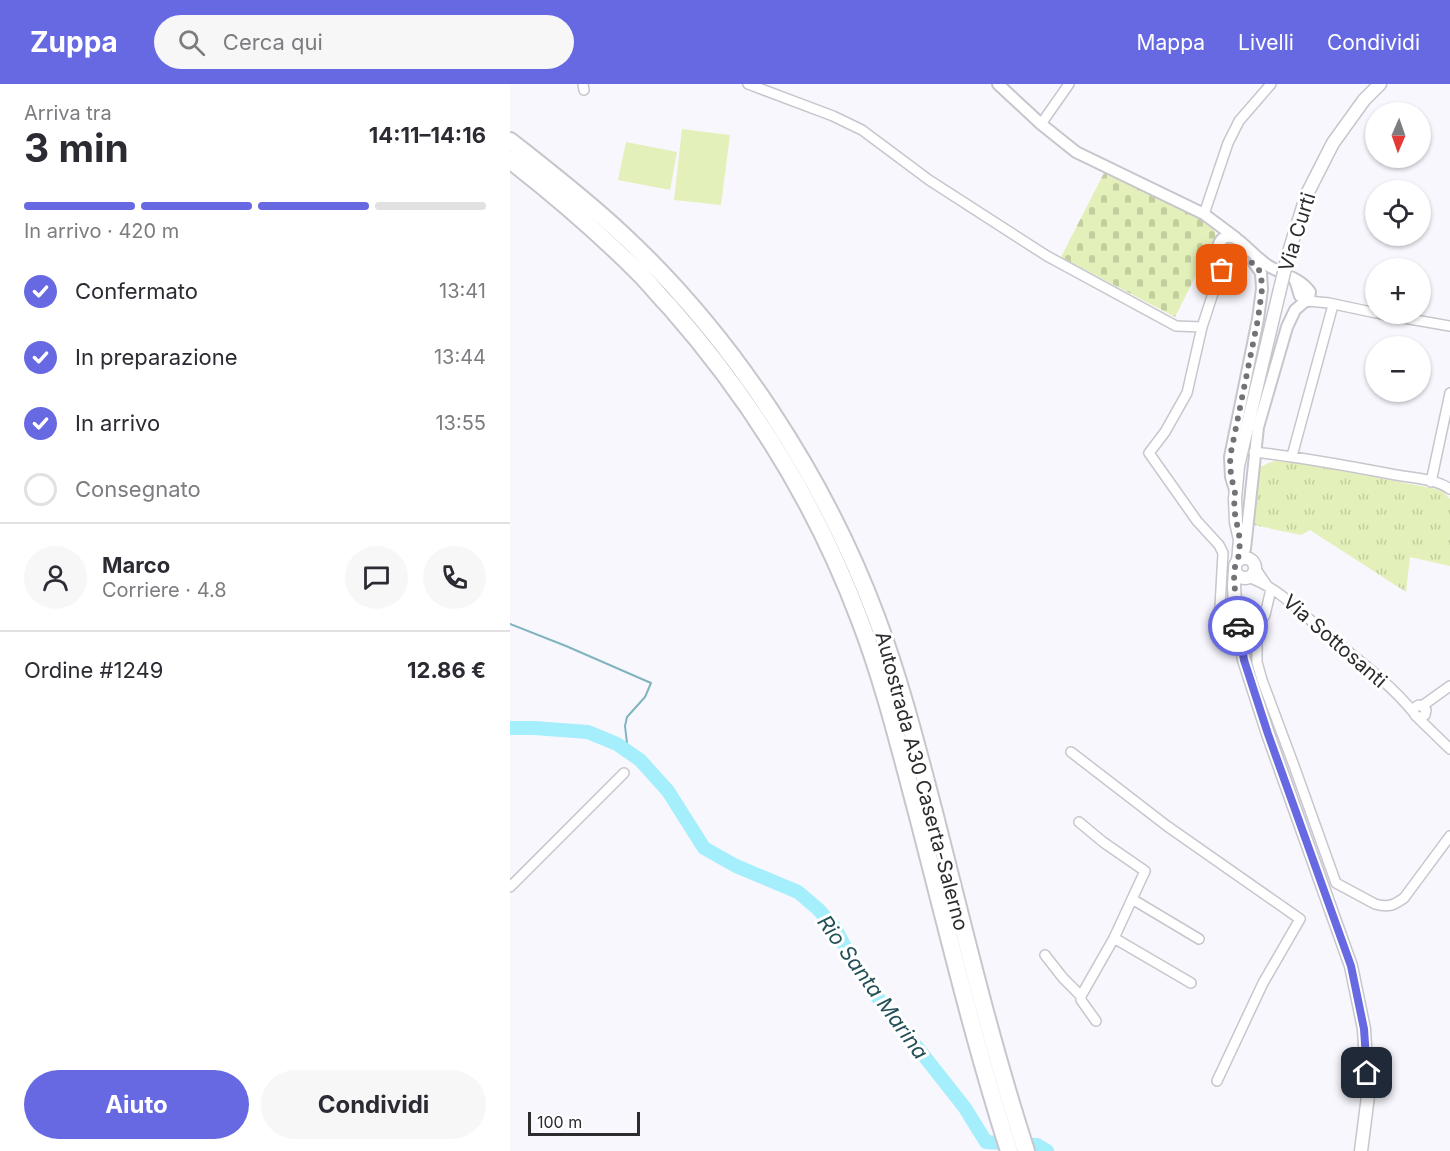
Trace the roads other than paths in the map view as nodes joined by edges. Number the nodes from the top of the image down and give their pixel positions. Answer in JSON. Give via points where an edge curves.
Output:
{"nodes":[{"id":1,"x":748,"y":84,"type":"edge"},
{"id":2,"x":998,"y":84,"type":"edge"},
{"id":3,"x":1069,"y":84,"type":"edge"},
{"id":4,"x":1271,"y":84,"type":"edge"},
{"id":5,"x":1380,"y":84,"type":"edge"},
{"id":6,"x":1041,"y":124,"type":"junction"},
{"id":7,"x":510,"y":141,"type":"edge"},
{"id":8,"x":510,"y":160,"type":"edge"},
{"id":9,"x":1204,"y":214,"type":"junction"},
{"id":10,"x":1219,"y":225,"type":"junction"},
{"id":11,"x":1220,"y":242,"type":"junction"},
{"id":12,"x":1239,"y":242,"type":"junction"},
{"id":13,"x":1219,"y":255,"type":"junction"},
{"id":14,"x":1233,"y":262,"type":"junction"},
{"id":15,"x":1254,"y":263,"type":"junction"},
{"id":16,"x":1268,"y":265,"type":"junction"},
{"id":17,"x":1219,"y":275,"type":"junction"},
{"id":18,"x":1308,"y":295,"type":"junction"},
{"id":19,"x":1331,"y":304,"type":"junction"},
{"id":20,"x":1365,"y":311,"type":"edge"},
{"id":21,"x":1431,"y":323,"type":"edge"},
{"id":22,"x":1450,"y":326,"type":"edge"},
{"id":23,"x":1202,"y":327,"type":"junction"},
{"id":24,"x":1450,"y":393,"type":"edge"},
{"id":25,"x":1254,"y":452,"type":"junction"},
{"id":26,"x":1292,"y":456,"type":"junction"},
{"id":27,"x":1431,"y":482,"type":"junction"},
{"id":28,"x":1450,"y":489,"type":"edge"},
{"id":29,"x":1235,"y":491,"type":"junction"},
{"id":30,"x":1247,"y":562,"type":"junction"},
{"id":31,"x":1236,"y":565,"type":"junction"},
{"id":32,"x":1268,"y":586,"type":"junction"},
{"id":33,"x":1235,"y":592,"type":"junction"},
{"id":34,"x":1229,"y":607,"type":"dead end"},
{"id":35,"x":1242,"y":607,"type":"dead end"},
{"id":36,"x":1257,"y":621,"type":"junction"},
{"id":37,"x":1450,"y":686,"type":"edge"},
{"id":38,"x":1420,"y":711,"type":"junction"},
{"id":39,"x":1450,"y":749,"type":"edge"},
{"id":40,"x":1071,"y":752,"type":"dead end"},
{"id":41,"x":624,"y":773,"type":"dead end"},
{"id":42,"x":1079,"y":822,"type":"dead end"},
{"id":43,"x":1450,"y":836,"type":"edge"},
{"id":44,"x":510,"y":887,"type":"edge"},
{"id":45,"x":1132,"y":899,"type":"junction"},
{"id":46,"x":1114,"y":938,"type":"junction"},
{"id":47,"x":1199,"y":939,"type":"dead end"},
{"id":48,"x":1046,"y":955,"type":"dead end"},
{"id":49,"x":1191,"y":983,"type":"dead end"},
{"id":50,"x":1081,"y":996,"type":"junction"},
{"id":51,"x":1096,"y":1022,"type":"dead end"},
{"id":52,"x":987,"y":1049,"type":"junction"},
{"id":53,"x":1217,"y":1081,"type":"dead end"},
{"id":54,"x":1010,"y":1151,"type":"edge"},
{"id":55,"x":1026,"y":1151,"type":"edge"},
{"id":56,"x":1362,"y":1151,"type":"edge"}],
"edges":[{"from":1,"to":23,"type":"street","via":[[862,130],[929,180],[1047,256],[1176,326]]},
{"from":2,"to":6,"type":"street"},
{"from":3,"to":6,"type":"street"},
{"from":4,"to":9,"type":"street","via":[[1239,121],[1228,142]]},
{"from":5,"to":29,"type":"main road","name":"Via Curti","bridge":true,"via":[[1333,143],[1307,194],[1279,293]]},
{"from":6,"to":9,"type":"street","via":[[1076,152]]},
{"from":7,"to":52,"type":"highway","name":"Autostrada A30 Caserta-Salerno","via":[[622,234],[707,324],[757,391],[837,527],[877,617],[900,687]]},
{"from":8,"to":52,"type":"highway","name":"Autostrada A30 Caserta-Salerno","via":[[641,275],[721,369],[790,472],[860,620]]},
{"from":9,"to":10,"type":"street"},
{"from":10,"to":11,"type":"street"},
{"from":10,"to":12,"type":"street"},
{"from":11,"to":12,"type":"street","via":[[1229,237]]},
{"from":11,"to":13,"type":"street"},
{"from":12,"to":14,"type":"street","via":[[1243,253]]},
{"from":12,"to":16,"type":"street"},
{"from":13,"to":14,"type":"street","via":[[1223,261]]},
{"from":13,"to":17,"type":"street"},
{"from":14,"to":15,"type":"street"},
{"from":14,"to":17,"type":"street"},
{"from":15,"to":16,"type":"street"},
{"from":15,"to":29,"type":"street","via":[[1261,273],[1262,289],[1230,457]]},
{"from":16,"to":18,"type":"street","via":[[1295,280],[1300,296]]},
{"from":17,"to":23,"type":"street"},
{"from":18,"to":19,"type":"street"},
{"from":18,"to":25,"type":"street","name":"Via Curti","via":[[1295,310],[1282,340]]},
{"from":19,"to":20,"type":"street"},
{"from":19,"to":26,"type":"street"},
{"from":21,"to":22,"type":"street"},
{"from":23,"to":34,"type":"street","via":[[1187,393],[1149,453],[1219,545],[1223,553],[1220,607]]},
{"from":24,"to":27,"type":"street"},
{"from":25,"to":26,"type":"street"},
{"from":25,"to":30,"type":"street","name":"Via Curti"},
{"from":26,"to":27,"type":"street"},
{"from":27,"to":28,"type":"street"},
{"from":29,"to":30,"type":"main road","name":"Via Curti","via":[[1234,509]]},
{"from":30,"to":31,"type":"main road","name":"Via Curti"},
{"from":30,"to":31,"type":"main road","via":[[1245,558]]},
{"from":30,"to":31,"type":"main road","via":[[1240,576]]},
{"from":30,"to":32,"type":"street","name":"Via Sottosanti"},
{"from":30,"to":33,"type":"main road"},
{"from":31,"to":33,"type":"main road","name":"Via Curti"},
{"from":32,"to":36,"type":"street","via":[[1265,615]]},
{"from":32,"to":38,"type":"street","name":"Via Sottosanti"},
{"from":33,"to":56,"type":"main road","name":"Via Curti","via":[[1244,660],[1351,966],[1364,1029],[1368,1096]]},
{"from":35,"to":36,"type":"street","via":[[1249,609]]},
{"from":36,"to":43,"type":"street","via":[[1257,662],[1262,680],[1336,883],[1376,904],[1394,905],[1404,898]]},
{"from":37,"to":38,"type":"street"},
{"from":38,"to":39,"type":"street","name":"Via Sottosanti","via":[[1429,729]]},
{"from":40,"to":53,"type":"street","via":[[1167,826],[1300,919],[1263,983]]},
{"from":41,"to":44,"type":"street"},
{"from":42,"to":45,"type":"street","via":[[1145,871]]},
{"from":45,"to":46,"type":"street"},
{"from":45,"to":47,"type":"street"},
{"from":46,"to":49,"type":"street"},
{"from":46,"to":50,"type":"street"},
{"from":48,"to":50,"type":"street"},
{"from":50,"to":51,"type":"street"},
{"from":52,"to":54,"type":"highway","name":"Autostrada A30 Caserta-Salerno"},
{"from":52,"to":55,"type":"highway","name":"Autostrada A30 Caserta-Salerno"}]}
